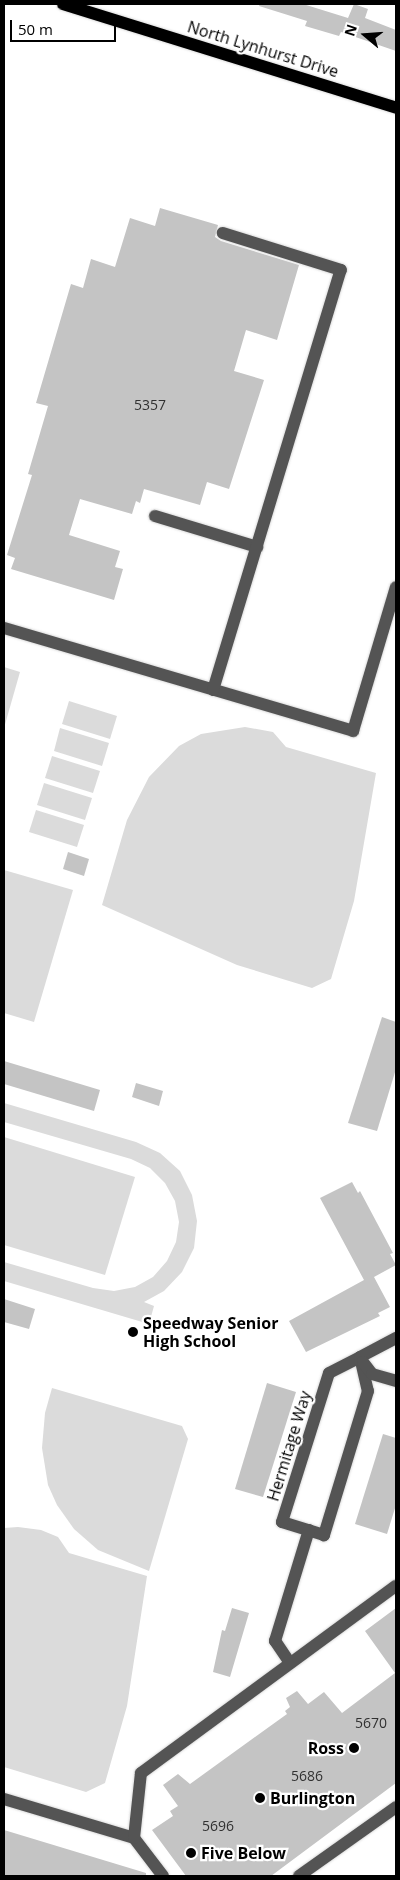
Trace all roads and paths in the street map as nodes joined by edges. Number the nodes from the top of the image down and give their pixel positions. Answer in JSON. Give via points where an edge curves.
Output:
{"nodes":[{"id":1,"x":63,"y":4,"type":"edge"},
{"id":2,"x":396,"y":108,"type":"edge"},
{"id":3,"x":223,"y":233,"type":"dead end"},
{"id":4,"x":155,"y":516,"type":"dead end"},
{"id":5,"x":257,"y":547,"type":"junction"},
{"id":6,"x":396,"y":586,"type":"edge"},
{"id":7,"x":4,"y":628,"type":"edge"},
{"id":8,"x":213,"y":690,"type":"junction"},
{"id":9,"x":396,"y":1338,"type":"edge"},
{"id":10,"x":360,"y":1357,"type":"junction"},
{"id":11,"x":396,"y":1381,"type":"edge"},
{"id":12,"x":309,"y":1530,"type":"junction"},
{"id":13,"x":396,"y":1586,"type":"edge"},
{"id":14,"x":290,"y":1664,"type":"junction"},
{"id":15,"x":4,"y":1798,"type":"edge"},
{"id":16,"x":396,"y":1807,"type":"edge"},
{"id":17,"x":134,"y":1838,"type":"junction"},
{"id":18,"x":163,"y":1876,"type":"edge"},
{"id":19,"x":299,"y":1876,"type":"edge"}],
"edges":[{"from":1,"to":2,"type":"main road","name":"North Lynhurst Drive"},
{"from":3,"to":5,"type":"street","via":[[341,270]]},
{"from":4,"to":5,"type":"street"},
{"from":5,"to":8,"type":"street"},
{"from":6,"to":8,"type":"street","via":[[353,731]]},
{"from":7,"to":8,"type":"street"},
{"from":9,"to":10,"type":"street","name":"Hermitage Way"},
{"from":10,"to":11,"type":"street","via":[[372,1374]]},
{"from":10,"to":12,"type":"street","via":[[368,1391],[324,1535]]},
{"from":10,"to":12,"type":"street","name":"Hermitage Way","via":[[329,1373],[282,1522]]},
{"from":12,"to":14,"type":"street","via":[[275,1641]]},
{"from":13,"to":14,"type":"street"},
{"from":14,"to":17,"type":"street","via":[[141,1773]]},
{"from":15,"to":17,"type":"street"},
{"from":16,"to":19,"type":"street"},
{"from":17,"to":18,"type":"street"}]}
